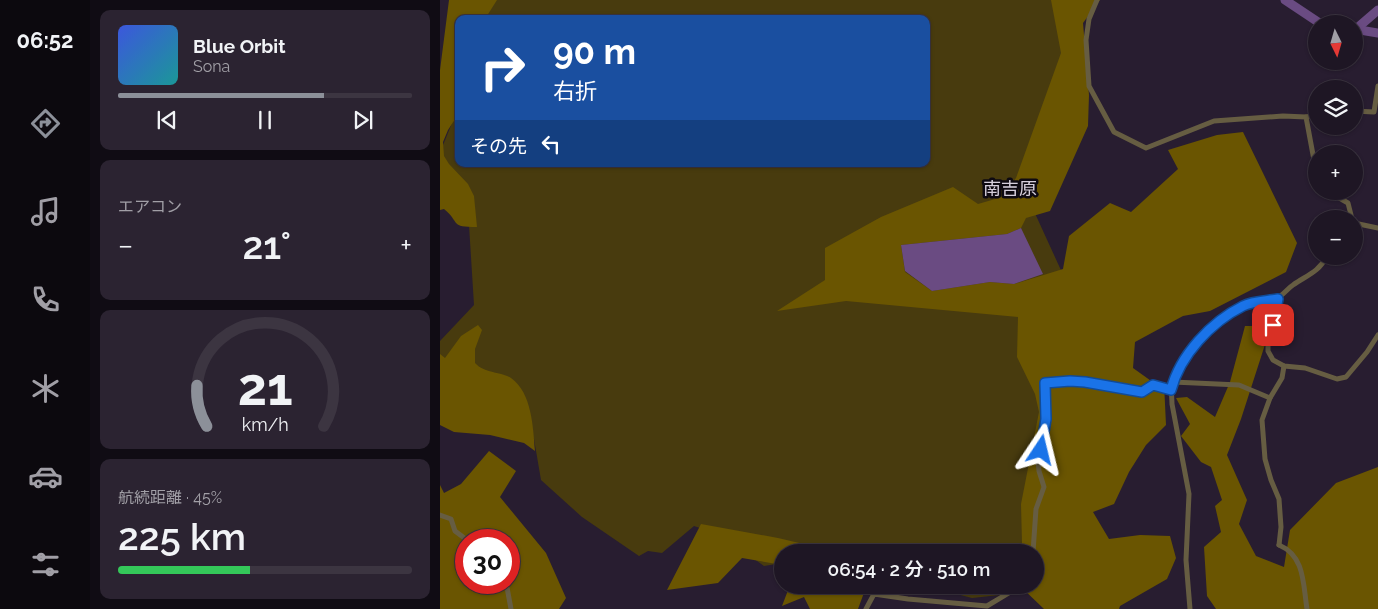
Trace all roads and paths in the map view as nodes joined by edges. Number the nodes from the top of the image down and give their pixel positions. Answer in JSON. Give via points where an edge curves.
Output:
{"nodes":[{"id":1,"x":1096,"y":0,"type":"edge"},
{"id":2,"x":1378,"y":86,"type":"edge"},
{"id":3,"x":1363,"y":111,"type":"edge"},
{"id":4,"x":1306,"y":117,"type":"joint"},
{"id":5,"x":1311,"y":145,"type":"edge"},
{"id":6,"x":1343,"y":200,"type":"edge"},
{"id":7,"x":1350,"y":210,"type":"edge"},
{"id":8,"x":1363,"y":225,"type":"edge"},
{"id":9,"x":1378,"y":228,"type":"edge"},
{"id":10,"x":1321,"y":265,"type":"edge"},
{"id":11,"x":1278,"y":299,"type":"junction"},
{"id":12,"x":1378,"y":335,"type":"edge"},
{"id":13,"x":1284,"y":366,"type":"junction"},
{"id":14,"x":1173,"y":382,"type":"junction"},
{"id":15,"x":1171,"y":390,"type":"junction"},
{"id":16,"x":1270,"y":398,"type":"junction"},
{"id":17,"x":440,"y":515,"type":"edge"},
{"id":18,"x":455,"y":529,"type":"edge"},
{"id":19,"x":1034,"y":544,"type":"edge"},
{"id":20,"x":508,"y":594,"type":"edge"},
{"id":21,"x":874,"y":594,"type":"edge"},
{"id":22,"x":874,"y":594,"type":"edge"},
{"id":23,"x":1007,"y":594,"type":"edge"},
{"id":24,"x":511,"y":609,"type":"edge"},
{"id":25,"x":866,"y":609,"type":"edge"},
{"id":26,"x":1190,"y":609,"type":"edge"},
{"id":27,"x":1306,"y":609,"type":"edge"}],
"edges":[{"from":1,"to":4,"type":"street","via":[[1086,40],[1089,86],[1114,132],[1146,148],[1214,121]]},
{"from":2,"to":3,"type":"street","via":[[1374,112]]},
{"from":4,"to":5,"type":"street"},
{"from":6,"to":7,"type":"street","via":[[1348,203]]},
{"from":8,"to":9,"type":"street"},
{"from":10,"to":11,"type":"street"},
{"from":11,"to":13,"type":"street","via":[[1268,351],[1273,360]]},
{"from":11,"to":14,"type":"street","via":[[1245,305],[1222,318],[1189,352]]},
{"from":12,"to":13,"type":"street","via":[[1346,377],[1337,379],[1305,368]]},
{"from":13,"to":16,"type":"street","via":[[1282,378]]},
{"from":14,"to":15,"type":"street"},
{"from":14,"to":16,"type":"street","via":[[1239,385]]},
{"from":15,"to":19,"type":"street","via":[[1153,385],[1142,392],[1078,382],[1045,383],[1046,419],[1038,461],[1044,487],[1036,509]]},
{"from":15,"to":26,"type":"street","via":[[1189,494],[1186,560]]},
{"from":16,"to":27,"type":"street","via":[[1262,420],[1262,440],[1279,499],[1279,545],[1298,559]]},
{"from":17,"to":18,"type":"street","via":[[450,519]]},
{"from":20,"to":24,"type":"street"},
{"from":21,"to":25,"type":"street"},
{"from":22,"to":23,"type":"street","via":[[987,606]]}]}
